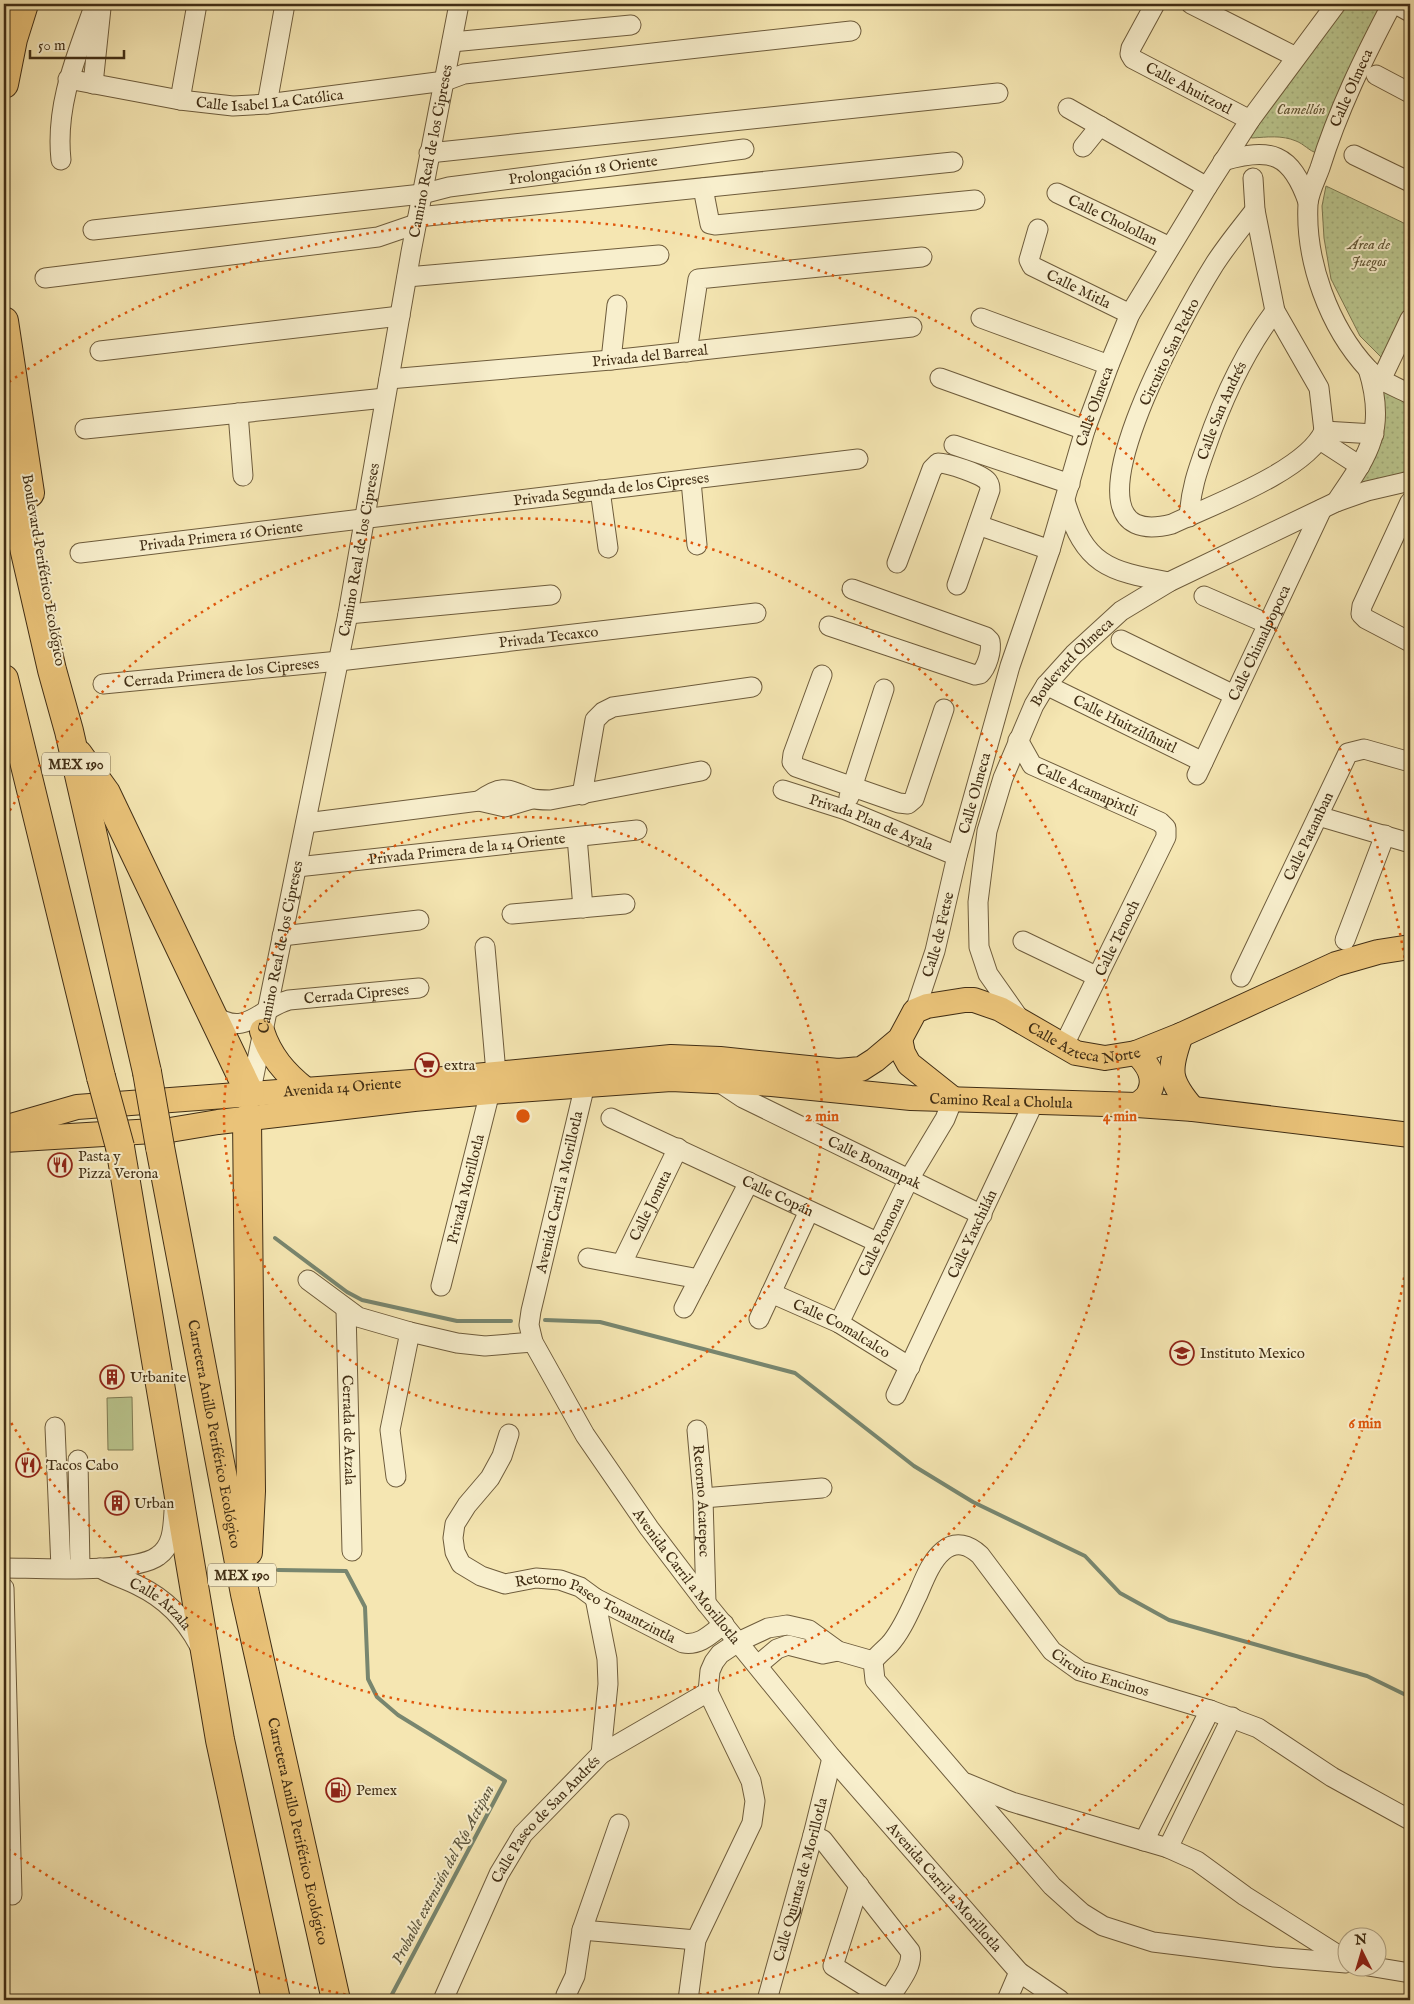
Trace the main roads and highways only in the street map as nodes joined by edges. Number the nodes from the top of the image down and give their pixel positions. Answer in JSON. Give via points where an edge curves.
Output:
{"nodes":[{"id":1,"x":24,"y":4,"type":"edge"},
{"id":2,"x":4,"y":84,"type":"edge"},
{"id":3,"x":4,"y":321,"type":"edge"},
{"id":4,"x":4,"y":456,"type":"edge"},
{"id":5,"x":4,"y":679,"type":"edge"},
{"id":6,"x":71,"y":740,"type":"junction"},
{"id":7,"x":1410,"y":947,"type":"edge"},
{"id":8,"x":264,"y":1020,"type":"road end"},
{"id":9,"x":1180,"y":1035,"type":"junction"},
{"id":10,"x":900,"y":1039,"type":"junction"},
{"id":11,"x":1136,"y":1052,"type":"junction"},
{"id":12,"x":146,"y":1072,"type":"joint"},
{"id":13,"x":588,"y":1074,"type":"junction"},
{"id":14,"x":773,"y":1074,"type":"junction"},
{"id":15,"x":305,"y":1089,"type":"junction"},
{"id":16,"x":413,"y":1090,"type":"junction"},
{"id":17,"x":953,"y":1099,"type":"junction"},
{"id":18,"x":1137,"y":1105,"type":"junction"},
{"id":19,"x":248,"y":1106,"type":"junction"},
{"id":20,"x":1193,"y":1109,"type":"junction"},
{"id":21,"x":4,"y":1128,"type":"edge"},
{"id":22,"x":1410,"y":1135,"type":"edge"},
{"id":23,"x":4,"y":1140,"type":"edge"},
{"id":24,"x":245,"y":1594,"type":"junction"},
{"id":25,"x":276,"y":2000,"type":"edge"},
{"id":26,"x":336,"y":2000,"type":"edge"}],
"edges":[{"from":1,"to":2,"type":"highway"},
{"from":3,"to":6,"type":"highway","name":"Boulevard Periférico Ecológico"},
{"from":4,"to":6,"type":"highway","name":"Boulevard Periférico Ecológico","number":"MEX 190"},
{"from":5,"to":25,"type":"highway","number":"MEX 190","bridge":true,"via":[[120,1148],[220,1740]]},
{"from":6,"to":12,"type":"highway","name":"Boulevard Periférico Ecológico","number":"MEX 190"},
{"from":6,"to":19,"type":"highway","via":[[106,793],[213,1015]]},
{"from":7,"to":9,"type":"main road","name":"Calle Azteca Norte","via":[[1336,964]]},
{"from":8,"to":15,"type":"main road","via":[[266,1042],[278,1064]]},
{"from":9,"to":11,"type":"main road","name":"Calle Azteca Norte"},
{"from":9,"to":20,"type":"main road","via":[[1172,1064],[1172,1078],[1177,1091]]},
{"from":10,"to":11,"type":"main road","name":"Calle Azteca Norte","via":[[914,1011],[926,1006],[974,1000],[1019,1018],[1076,1053],[1114,1057]]},
{"from":10,"to":14,"type":"main road","via":[[861,1069]]},
{"from":10,"to":17,"type":"main road","via":[[909,1064]]},
{"from":11,"to":18,"type":"main road","via":[[1148,1065],[1152,1079],[1149,1094]]},
{"from":12,"to":24,"type":"highway","name":"Carretera Anillo Periférico Ecológico","number":"MEX 190","bridge":true},
{"from":13,"to":14,"type":"main road","name":"Avenida 14 Oriente","via":[[716,1080]]},
{"from":13,"to":14,"type":"main road","name":"Avenida 14 Oriente","via":[[671,1057],[720,1059]]},
{"from":13,"to":16,"type":"main road","name":"Avenida 14 Oriente"},
{"from":14,"to":17,"type":"main road","name":"Camino Real a Cholula","via":[[911,1098]]},
{"from":15,"to":16,"type":"main road","name":"Avenida 14 Oriente"},
{"from":15,"to":19,"type":"main road","name":"Avenida 14 Oriente"},
{"from":16,"to":19,"type":"main road","name":"Avenida 14 Oriente"},
{"from":17,"to":18,"type":"main road","name":"Camino Real a Cholula"},
{"from":18,"to":20,"type":"main road","name":"Camino Real a Cholula"},
{"from":19,"to":21,"type":"main road","name":"Avenida 14 Oriente","via":[[77,1107]]},
{"from":19,"to":23,"type":"main road","name":"Avenida 14 Oriente","via":[[134,1133]]},
{"from":19,"to":24,"type":"highway","via":[[251,1491]]},
{"from":20,"to":22,"type":"main road","name":"Camino Real a Cholula"},
{"from":24,"to":26,"type":"highway","name":"Carretera Anillo Periférico Ecológico","number":"MEX 190"}]}
